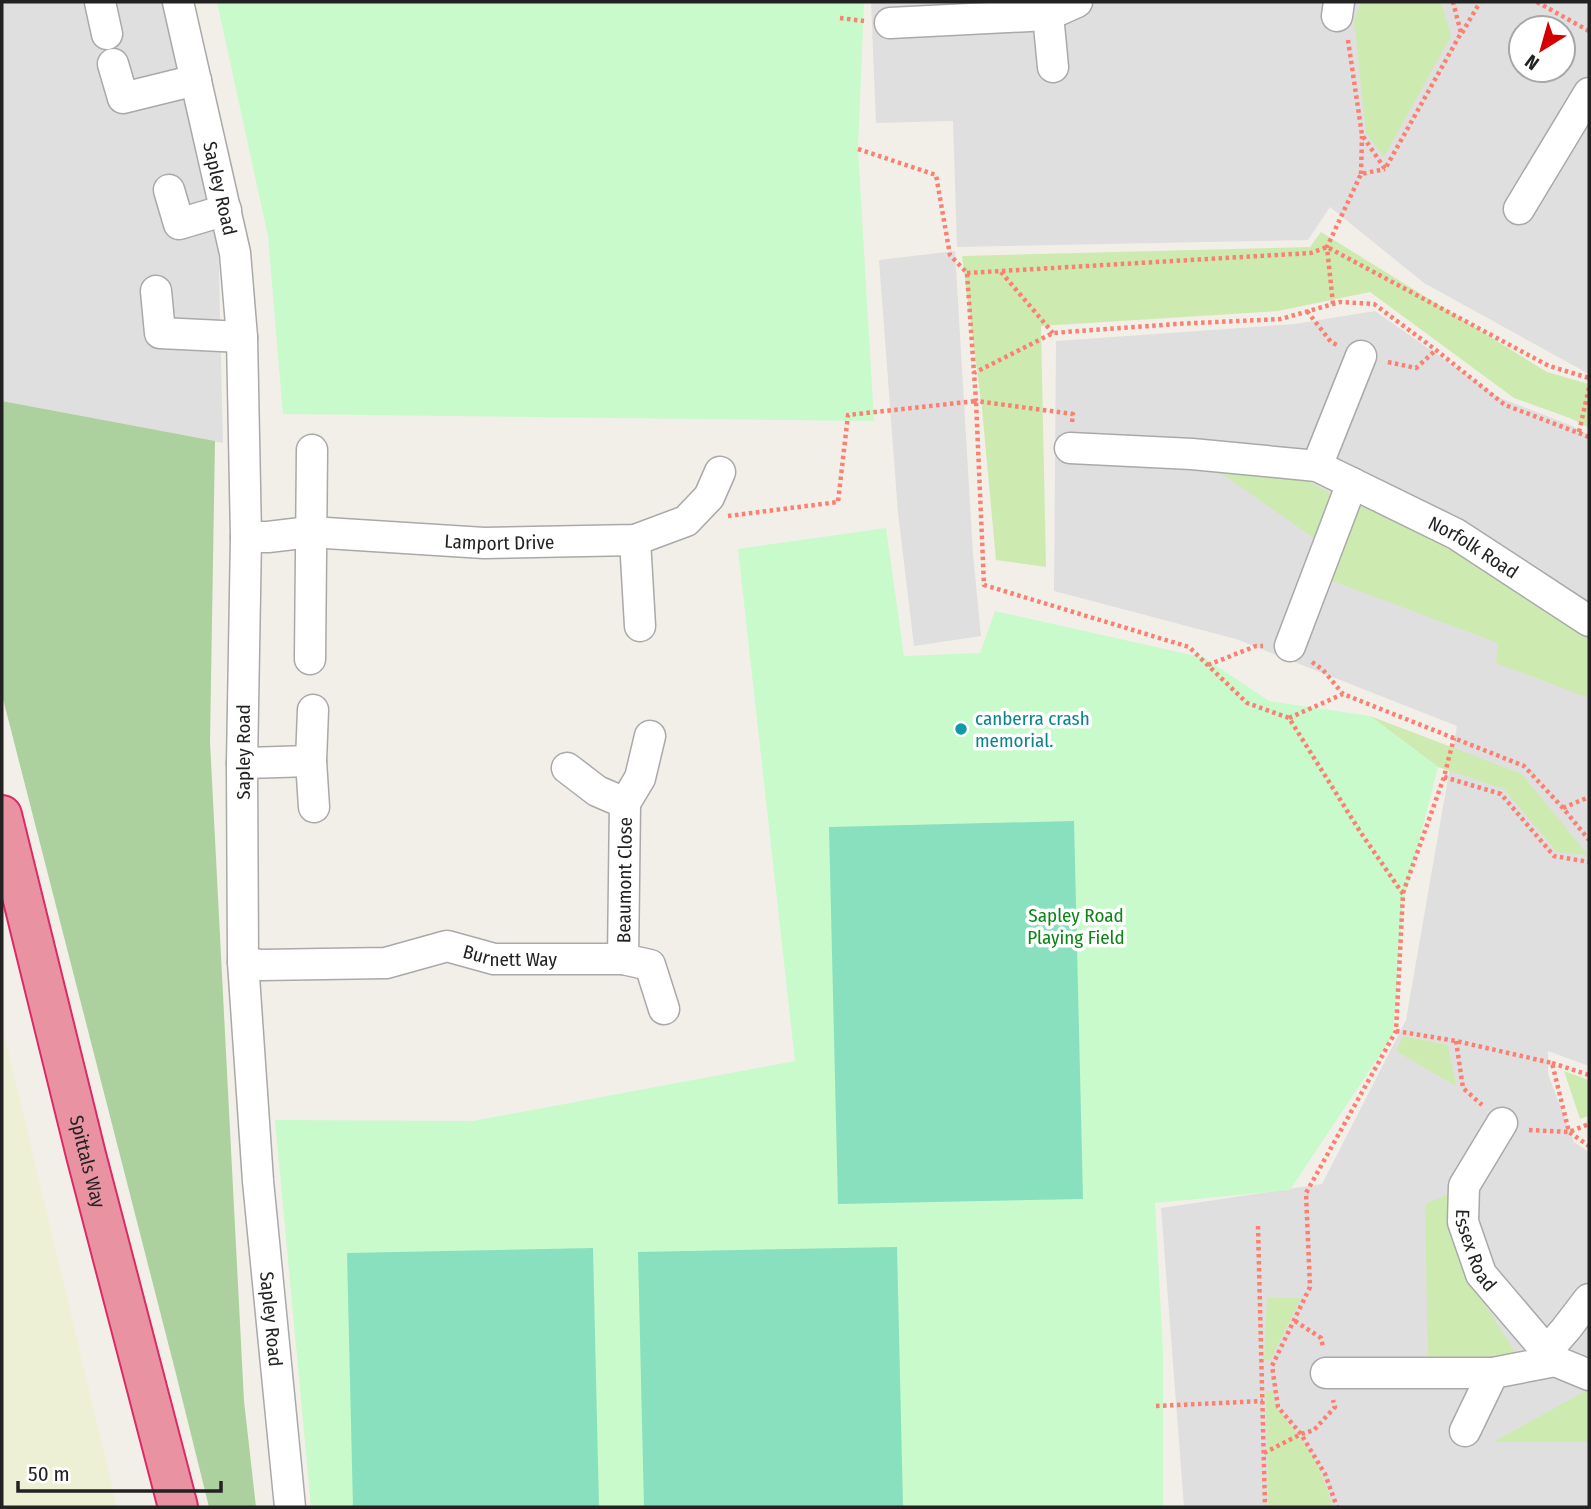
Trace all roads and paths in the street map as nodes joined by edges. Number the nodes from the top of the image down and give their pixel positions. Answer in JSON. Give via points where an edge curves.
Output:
{"nodes":[{"id":1,"x":100,"y":2,"type":"edge"},
{"id":2,"x":178,"y":2,"type":"edge"},
{"id":3,"x":1077,"y":2,"type":"edge"},
{"id":4,"x":1453,"y":2,"type":"edge"},
{"id":5,"x":1480,"y":2,"type":"edge"},
{"id":6,"x":1537,"y":2,"type":"edge"},
{"id":7,"x":1338,"y":9,"type":"edge"},
{"id":8,"x":1048,"y":15,"type":"junction"},
{"id":9,"x":890,"y":23,"type":"dead end"},
{"id":10,"x":1589,"y":31,"type":"edge"},
{"id":11,"x":1461,"y":33,"type":"junction"},
{"id":12,"x":107,"y":34,"type":"dead end"},
{"id":13,"x":113,"y":64,"type":"dead end"},
{"id":14,"x":1053,"y":68,"type":"dead end"},
{"id":15,"x":197,"y":80,"type":"junction"},
{"id":16,"x":1589,"y":93,"type":"edge"},
{"id":17,"x":1362,"y":135,"type":"junction"},
{"id":18,"x":858,"y":149,"type":"dead end"},
{"id":19,"x":1385,"y":169,"type":"junction"},
{"id":20,"x":1361,"y":174,"type":"junction"},
{"id":21,"x":169,"y":190,"type":"dead end"},
{"id":22,"x":1519,"y":209,"type":"dead end"},
{"id":23,"x":226,"y":211,"type":"junction"},
{"id":24,"x":1327,"y":247,"type":"junction"},
{"id":25,"x":1000,"y":271,"type":"junction"},
{"id":26,"x":967,"y":273,"type":"junction"},
{"id":27,"x":156,"y":291,"type":"dead end"},
{"id":28,"x":1333,"y":304,"type":"junction"},
{"id":29,"x":1053,"y":333,"type":"junction"},
{"id":30,"x":242,"y":337,"type":"junction"},
{"id":31,"x":1361,"y":356,"type":"dead end"},
{"id":32,"x":974,"y":373,"type":"junction"},
{"id":33,"x":1589,"y":378,"type":"edge"},
{"id":34,"x":1589,"y":388,"type":"edge"},
{"id":35,"x":976,"y":401,"type":"junction"},
{"id":36,"x":1578,"y":432,"type":"junction"},
{"id":37,"x":1589,"y":437,"type":"edge"},
{"id":38,"x":1070,"y":448,"type":"joint"},
{"id":39,"x":312,"y":450,"type":"dead end"},
{"id":40,"x":1317,"y":466,"type":"junction"},
{"id":41,"x":720,"y":472,"type":"dead end"},
{"id":42,"x":1352,"y":483,"type":"junction"},
{"id":43,"x":686,"y":521,"type":"junction"},
{"id":44,"x":310,"y":532,"type":"junction"},
{"id":45,"x":246,"y":537,"type":"junction"},
{"id":46,"x":635,"y":540,"type":"junction"},
{"id":47,"x":1589,"y":621,"type":"edge"},
{"id":48,"x":640,"y":626,"type":"dead end"},
{"id":49,"x":1290,"y":646,"type":"dead end"},
{"id":50,"x":310,"y":659,"type":"dead end"},
{"id":51,"x":313,"y":710,"type":"dead end"},
{"id":52,"x":1289,"y":718,"type":"junction"},
{"id":53,"x":650,"y":736,"type":"dead end"},
{"id":54,"x":1454,"y":738,"type":"junction"},
{"id":55,"x":311,"y":761,"type":"junction"},
{"id":56,"x":243,"y":763,"type":"junction"},
{"id":57,"x":567,"y":768,"type":"dead end"},
{"id":58,"x":1444,"y":777,"type":"junction"},
{"id":59,"x":1589,"y":797,"type":"edge"},
{"id":60,"x":625,"y":803,"type":"junction"},
{"id":61,"x":314,"y":807,"type":"dead end"},
{"id":62,"x":1563,"y":807,"type":"junction"},
{"id":63,"x":2,"y":814,"type":"edge"},
{"id":64,"x":1589,"y":840,"type":"edge"},
{"id":65,"x":1589,"y":862,"type":"edge"},
{"id":66,"x":1403,"y":894,"type":"junction"},
{"id":67,"x":623,"y":959,"type":"junction"},
{"id":68,"x":243,"y":962,"type":"junction"},
{"id":69,"x":664,"y":1009,"type":"dead end"},
{"id":70,"x":1396,"y":1031,"type":"junction"},
{"id":71,"x":1552,"y":1063,"type":"junction"},
{"id":72,"x":1589,"y":1075,"type":"edge"},
{"id":73,"x":1502,"y":1123,"type":"dead end"},
{"id":74,"x":1589,"y":1146,"type":"edge"},
{"id":75,"x":1258,"y":1226,"type":"dead end"},
{"id":76,"x":1589,"y":1299,"type":"edge"},
{"id":77,"x":1551,"y":1356,"type":"junction"},
{"id":78,"x":1262,"y":1366,"type":"junction"},
{"id":79,"x":1272,"y":1366,"type":"junction"},
{"id":80,"x":1326,"y":1373,"type":"dead end"},
{"id":81,"x":1493,"y":1373,"type":"junction"},
{"id":82,"x":1589,"y":1375,"type":"edge"},
{"id":83,"x":1263,"y":1401,"type":"junction"},
{"id":84,"x":1156,"y":1406,"type":"dead end"},
{"id":85,"x":1465,"y":1431,"type":"dead end"},
{"id":86,"x":178,"y":1507,"type":"edge"},
{"id":87,"x":290,"y":1507,"type":"edge"},
{"id":88,"x":1265,"y":1507,"type":"edge"},
{"id":89,"x":1337,"y":1507,"type":"edge"}],
"edges":[{"from":1,"to":12,"type":"street"},
{"from":2,"to":15,"type":"street","name":"Sapley Road"},
{"from":3,"to":8,"type":"street"},
{"from":4,"to":11,"type":"path"},
{"from":5,"to":11,"type":"path"},
{"from":6,"to":10,"type":"path"},
{"from":7,"to":17,"type":"path","via":[[1346,27]]},
{"from":8,"to":9,"type":"street"},
{"from":8,"to":14,"type":"street"},
{"from":11,"to":19,"type":"path"},
{"from":13,"to":15,"type":"street","via":[[123,98]]},
{"from":15,"to":23,"type":"street","name":"Sapley Road"},
{"from":16,"to":22,"type":"street"},
{"from":17,"to":19,"type":"path"},
{"from":17,"to":20,"type":"path"},
{"from":18,"to":26,"type":"path","via":[[936,175],[950,254]]},
{"from":19,"to":20,"type":"path"},
{"from":20,"to":24,"type":"path"},
{"from":21,"to":23,"type":"street","via":[[179,224]]},
{"from":23,"to":30,"type":"street","name":"Sapley Road","via":[[236,253]]},
{"from":24,"to":25,"type":"path","via":[[1311,253]]},
{"from":24,"to":28,"type":"path"},
{"from":24,"to":33,"type":"path","via":[[1549,366]]},
{"from":25,"to":26,"type":"path"},
{"from":25,"to":29,"type":"path"},
{"from":26,"to":32,"type":"path"},
{"from":27,"to":30,"type":"street","via":[[160,333]]},
{"from":28,"to":29,"type":"path","via":[[1281,318]]},
{"from":28,"to":36,"type":"path","via":[[1374,304],[1505,405]]},
{"from":29,"to":32,"type":"path"},
{"from":30,"to":45,"type":"street","name":"Sapley Road"},
{"from":31,"to":40,"type":"street"},
{"from":32,"to":35,"type":"path"},
{"from":34,"to":36,"type":"path"},
{"from":35,"to":38,"type":"path","via":[[1073,415]]},
{"from":35,"to":43,"type":"path","via":[[848,415],[838,502]]},
{"from":35,"to":52,"type":"path","via":[[984,585],[1189,647],[1247,704]]},
{"from":36,"to":37,"type":"path"},
{"from":38,"to":40,"type":"street","name":"Norfolk Road"},
{"from":39,"to":44,"type":"street"},
{"from":40,"to":42,"type":"street","name":"Norfolk Road"},
{"from":41,"to":43,"type":"street","via":[[709,497]]},
{"from":42,"to":47,"type":"street","name":"Norfolk Road","via":[[1456,534]]},
{"from":42,"to":49,"type":"street"},
{"from":43,"to":46,"type":"street","name":"Lamport Drive"},
{"from":44,"to":45,"type":"street","name":"Lamport Drive"},
{"from":44,"to":46,"type":"street","name":"Lamport Drive","via":[[484,543]]},
{"from":44,"to":50,"type":"street"},
{"from":45,"to":56,"type":"street","name":"Sapley Road"},
{"from":46,"to":48,"type":"street"},
{"from":51,"to":55,"type":"street"},
{"from":52,"to":54,"type":"path","via":[[1343,694]]},
{"from":52,"to":66,"type":"path"},
{"from":53,"to":60,"type":"street","name":"Beaumont Close","via":[[640,778]]},
{"from":54,"to":58,"type":"path"},
{"from":54,"to":62,"type":"path","via":[[1524,766]]},
{"from":55,"to":56,"type":"street"},
{"from":55,"to":61,"type":"street"},
{"from":56,"to":68,"type":"street","name":"Sapley Road"},
{"from":57,"to":60,"type":"street","name":"Beaumont Close","via":[[597,791]]},
{"from":58,"to":65,"type":"path","via":[[1502,794],[1554,856]]},
{"from":58,"to":66,"type":"path"},
{"from":59,"to":62,"type":"path"},
{"from":60,"to":67,"type":"street","name":"Beaumont Close"},
{"from":62,"to":64,"type":"path"},
{"from":63,"to":86,"type":"highway","name":"Spittals Way"},
{"from":66,"to":70,"type":"path"},
{"from":67,"to":68,"type":"street","name":"Burnett Way","via":[[494,959],[447,946],[386,963]]},
{"from":67,"to":69,"type":"street","name":"Burnett Way","via":[[650,965]]},
{"from":68,"to":87,"type":"street","name":"Sapley Road","via":[[258,1181]]},
{"from":70,"to":71,"type":"path"},
{"from":70,"to":79,"type":"path","via":[[1306,1193],[1310,1287]]},
{"from":71,"to":72,"type":"path"},
{"from":71,"to":74,"type":"path","via":[[1569,1132]]},
{"from":73,"to":77,"type":"street","name":"Essex Road","via":[[1464,1186],[1463,1222],[1481,1274]]},
{"from":75,"to":78,"type":"path"},
{"from":76,"to":77,"type":"street"},
{"from":77,"to":81,"type":"street"},
{"from":77,"to":82,"type":"street","name":"Essex Road"},
{"from":78,"to":79,"type":"path"},
{"from":78,"to":83,"type":"path"},
{"from":79,"to":89,"type":"path","via":[[1279,1406],[1325,1475]]},
{"from":80,"to":81,"type":"street"},
{"from":81,"to":85,"type":"street"},
{"from":83,"to":84,"type":"path"},
{"from":83,"to":88,"type":"path"}]}
